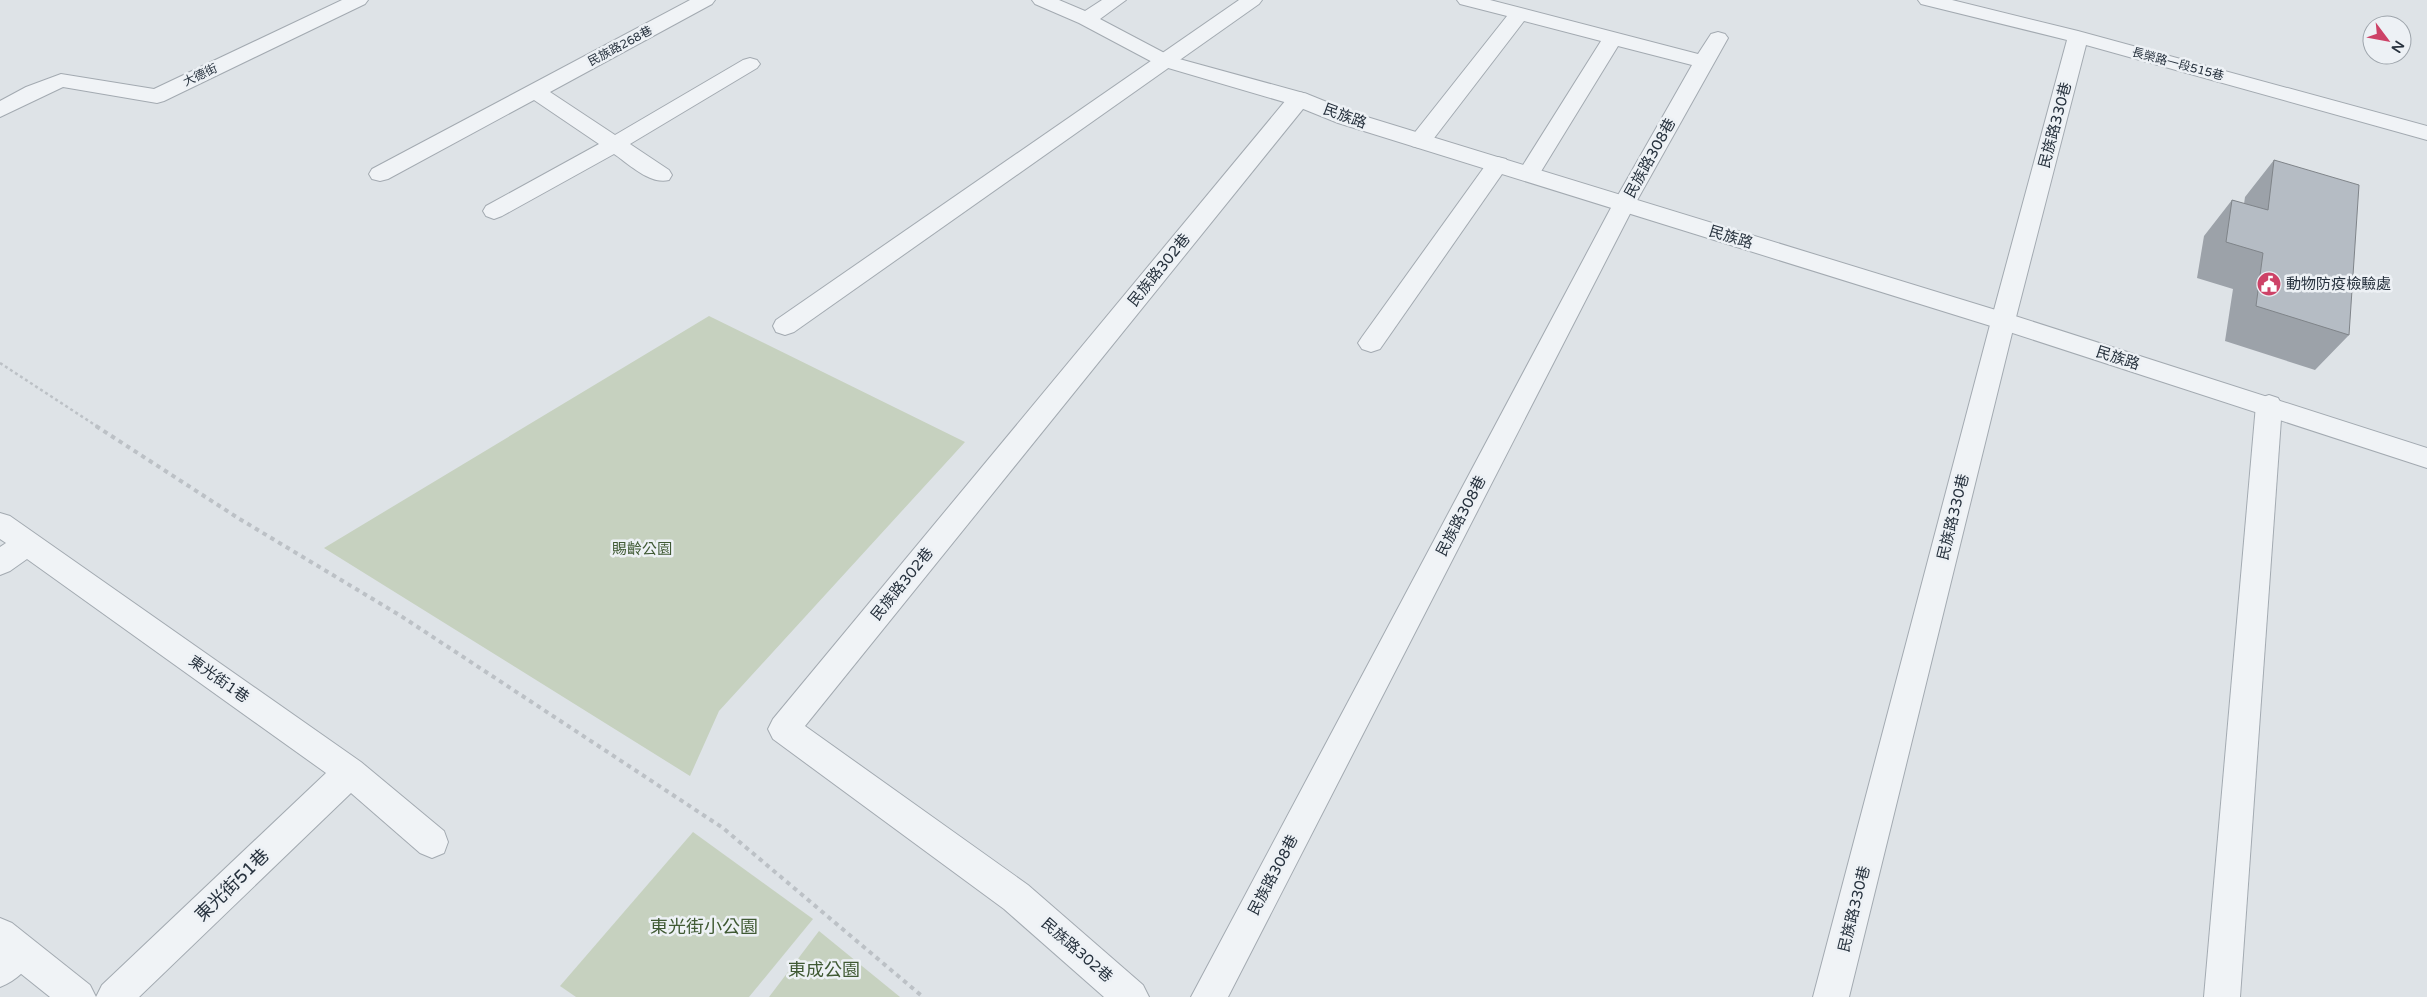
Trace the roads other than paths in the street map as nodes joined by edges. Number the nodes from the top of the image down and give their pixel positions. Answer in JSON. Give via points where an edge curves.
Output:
{"nodes":[{"id":1,"x":358,"y":0,"type":"edge"},
{"id":2,"x":705,"y":0,"type":"edge"},
{"id":3,"x":1042,"y":0,"type":"edge"},
{"id":4,"x":1116,"y":0,"type":"edge"},
{"id":5,"x":1252,"y":0,"type":"edge"},
{"id":6,"x":1467,"y":0,"type":"edge"},
{"id":7,"x":1928,"y":0,"type":"edge"},
{"id":8,"x":1519,"y":14,"type":"junction"},
{"id":9,"x":1086,"y":19,"type":"junction"},
{"id":10,"x":2078,"y":37,"type":"junction"},
{"id":11,"x":1613,"y":38,"type":"junction"},
{"id":12,"x":1718,"y":38,"type":"dead end"},
{"id":13,"x":1165,"y":61,"type":"junction"},
{"id":14,"x":1703,"y":62,"type":"junction"},
{"id":15,"x":750,"y":64,"type":"dead end"},
{"id":16,"x":534,"y":91,"type":"junction"},
{"id":17,"x":1299,"y":99,"type":"junction"},
{"id":18,"x":0,"y":110,"type":"edge"},
{"id":19,"x":2427,"y":133,"type":"edge"},
{"id":20,"x":1420,"y":141,"type":"junction"},
{"id":21,"x":615,"y":144,"type":"junction"},
{"id":22,"x":1498,"y":164,"type":"junction"},
{"id":23,"x":1529,"y":173,"type":"junction"},
{"id":24,"x":380,"y":174,"type":"dead end"},
{"id":25,"x":661,"y":175,"type":"dead end"},
{"id":26,"x":1624,"y":204,"type":"junction"},
{"id":27,"x":494,"y":211,"type":"dead end"},
{"id":28,"x":2003,"y":321,"type":"junction"},
{"id":29,"x":785,"y":326,"type":"dead end"},
{"id":30,"x":1371,"y":343,"type":"dead end"},
{"id":31,"x":2269,"y":405,"type":"junction"},
{"id":32,"x":2427,"y":458,"type":"edge"},
{"id":33,"x":0,"y":524,"type":"edge"},
{"id":34,"x":27,"y":543,"type":"junction"},
{"id":35,"x":0,"y":563,"type":"edge"},
{"id":36,"x":350,"y":772,"type":"junction"},
{"id":37,"x":432,"y":842,"type":"dead end"},
{"id":38,"x":6,"y":953,"type":"edge"},
{"id":39,"x":78,"y":997,"type":"edge"},
{"id":40,"x":114,"y":997,"type":"edge"},
{"id":41,"x":1131,"y":997,"type":"edge"},
{"id":42,"x":1209,"y":997,"type":"edge"},
{"id":43,"x":1831,"y":997,"type":"edge"},
{"id":44,"x":2222,"y":997,"type":"edge"}],
"edges":[{"from":1,"to":18,"type":"street","name":"大德街","via":[[157,96],[61,80]]},
{"from":2,"to":16,"type":"street","name":"民族路268巷"},
{"from":3,"to":9,"type":"street","name":"民族路"},
{"from":4,"to":9,"type":"street"},
{"from":5,"to":13,"type":"street"},
{"from":6,"to":8,"type":"street"},
{"from":7,"to":10,"type":"street","name":"長榮路一段515巷"},
{"from":8,"to":11,"type":"street"},
{"from":8,"to":20,"type":"street"},
{"from":9,"to":13,"type":"street","name":"民族路"},
{"from":10,"to":19,"type":"street","name":"長榮路一段515巷"},
{"from":10,"to":28,"type":"street","name":"民族路330巷"},
{"from":11,"to":14,"type":"street"},
{"from":11,"to":23,"type":"street"},
{"from":12,"to":14,"type":"street","name":"民族路308巷"},
{"from":13,"to":17,"type":"street","name":"民族路"},
{"from":13,"to":29,"type":"street"},
{"from":14,"to":26,"type":"street","name":"民族路308巷"},
{"from":15,"to":21,"type":"street"},
{"from":16,"to":21,"type":"street"},
{"from":16,"to":24,"type":"street","name":"民族路268巷"},
{"from":17,"to":20,"type":"street","name":"民族路","via":[[1346,118]]},
{"from":17,"to":41,"type":"street","name":"民族路302巷","via":[[784,729],[1016,897]]},
{"from":20,"to":22,"type":"street","name":"民族路"},
{"from":21,"to":25,"type":"street"},
{"from":21,"to":27,"type":"street"},
{"from":22,"to":23,"type":"street","name":"民族路"},
{"from":22,"to":30,"type":"street"},
{"from":23,"to":26,"type":"street","name":"民族路"},
{"from":26,"to":28,"type":"street","name":"民族路"},
{"from":26,"to":42,"type":"street","name":"民族路308巷"},
{"from":28,"to":31,"type":"street","name":"民族路"},
{"from":28,"to":43,"type":"street","name":"民族路330巷"},
{"from":31,"to":32,"type":"street","name":"民族路"},
{"from":31,"to":44,"type":"street"},
{"from":33,"to":34,"type":"street","name":"東光街1巷"},
{"from":34,"to":35,"type":"street"},
{"from":34,"to":36,"type":"street","name":"東光街1巷"},
{"from":36,"to":37,"type":"street","name":"東光街1巷"},
{"from":36,"to":40,"type":"street","name":"東光街51巷"},
{"from":38,"to":39,"type":"street"}]}
